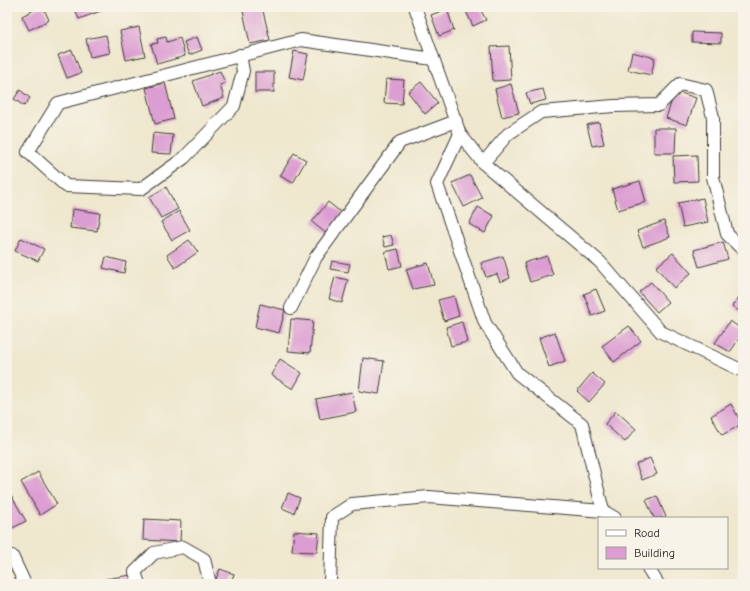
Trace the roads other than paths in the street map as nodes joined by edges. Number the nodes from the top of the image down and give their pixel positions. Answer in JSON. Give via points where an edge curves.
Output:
{"nodes":[{"id":1,"x":415,"y":7,"type":"edge"},
{"id":2,"x":240,"y":56,"type":"junction"},
{"id":3,"x":433,"y":59,"type":"junction"},
{"id":4,"x":456,"y":121,"type":"junction"},
{"id":5,"x":460,"y":134,"type":"junction"},
{"id":6,"x":483,"y":163,"type":"junction"},
{"id":7,"x":743,"y":250,"type":"edge"},
{"id":8,"x":291,"y":308,"type":"dead end"},
{"id":9,"x":743,"y":371,"type":"edge"},
{"id":10,"x":603,"y":512,"type":"junction"},
{"id":11,"x":613,"y":517,"type":"edge"},
{"id":12,"x":12,"y":556,"type":"dead end"},
{"id":13,"x":649,"y":569,"type":"edge"},
{"id":14,"x":25,"y":584,"type":"edge"},
{"id":15,"x":139,"y":584,"type":"edge"},
{"id":16,"x":210,"y":584,"type":"edge"},
{"id":17,"x":330,"y":584,"type":"edge"},
{"id":18,"x":658,"y":584,"type":"edge"}],
"edges":[{"from":1,"to":3,"type":"street"},
{"from":2,"to":2,"type":"street","via":[[58,102],[28,152],[66,186],[141,189],[184,158],[234,106],[243,71]]},
{"from":2,"to":3,"type":"street","via":[[301,40]]},
{"from":3,"to":4,"type":"street"},
{"from":4,"to":5,"type":"street"},
{"from":4,"to":8,"type":"street","via":[[400,142],[316,258]]},
{"from":5,"to":6,"type":"street"},
{"from":5,"to":10,"type":"street","via":[[437,184],[485,323],[517,373],[582,424]]},
{"from":6,"to":7,"type":"street","via":[[508,134],[541,112],[659,105],[680,84],[706,90],[714,116],[713,176],[727,234]]},
{"from":6,"to":9,"type":"street","via":[[600,262],[661,332]]},
{"from":10,"to":11,"type":"street"},
{"from":10,"to":17,"type":"street","via":[[429,497],[352,504],[332,517]]},
{"from":12,"to":14,"type":"street"},
{"from":13,"to":18,"type":"street"},
{"from":15,"to":16,"type":"street","via":[[135,572],[154,554],[183,547],[204,559]]}]}
